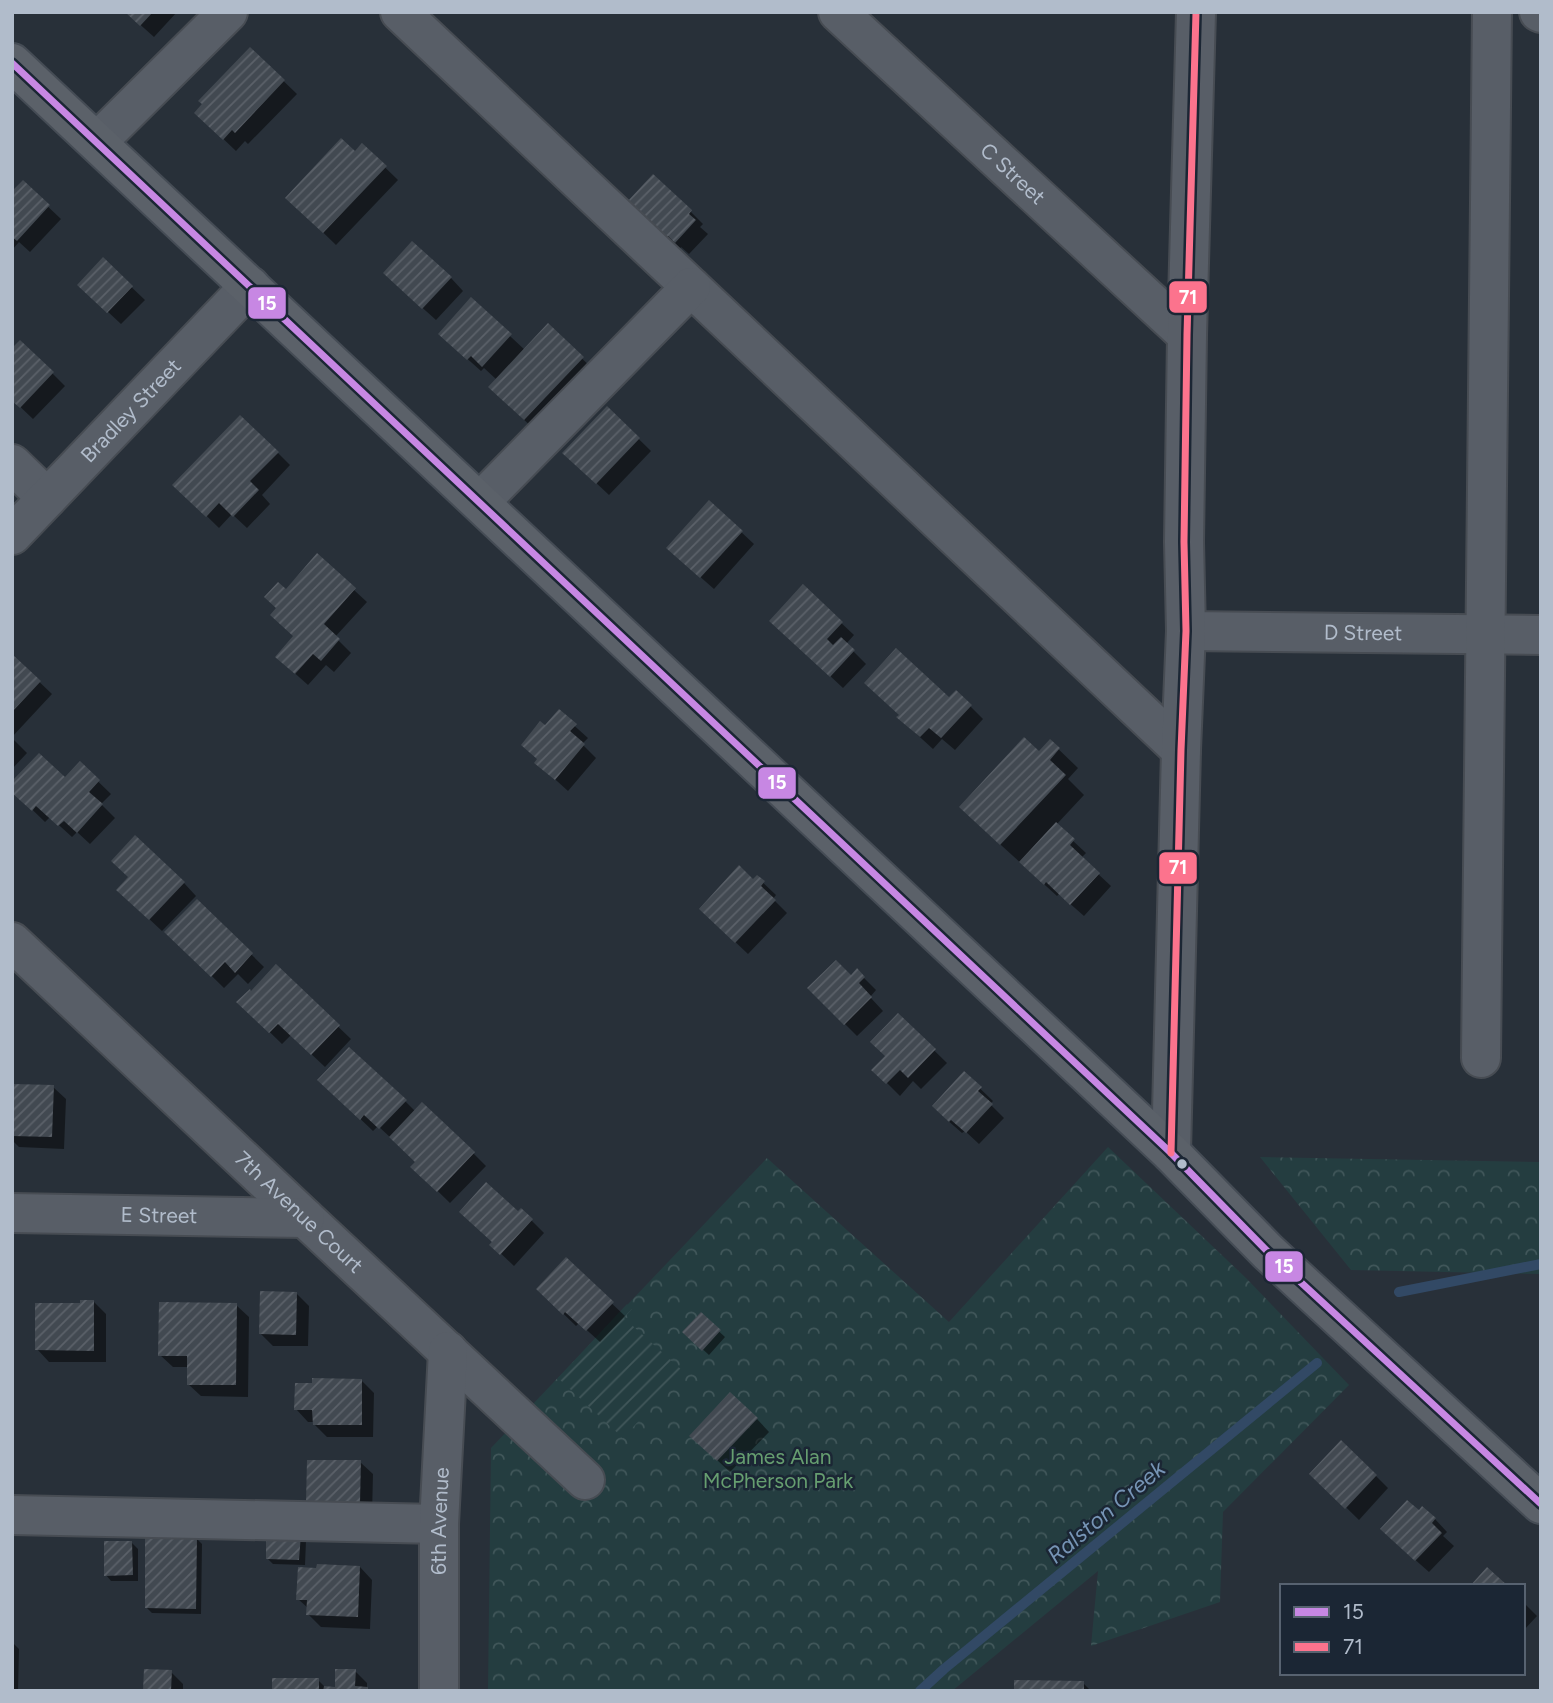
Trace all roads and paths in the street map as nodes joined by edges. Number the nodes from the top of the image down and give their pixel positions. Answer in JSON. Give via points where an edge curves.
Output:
{"nodes":[{"id":1,"x":228,"y":12,"type":"edge"},
{"id":2,"x":400,"y":12,"type":"edge"},
{"id":3,"x":838,"y":12,"type":"edge"},
{"id":4,"x":1196,"y":12,"type":"edge"},
{"id":5,"x":1492,"y":12,"type":"edge"},
{"id":6,"x":12,"y":63,"type":"edge"},
{"id":7,"x":97,"y":142,"type":"junction"},
{"id":8,"x":250,"y":286,"type":"junction"},
{"id":9,"x":691,"y":287,"type":"junction"},
{"id":10,"x":1187,"y":335,"type":"junction"},
{"id":11,"x":12,"y":464,"type":"edge"},
{"id":12,"x":47,"y":498,"type":"junction"},
{"id":13,"x":480,"y":502,"type":"junction"},
{"id":14,"x":12,"y":535,"type":"edge"},
{"id":15,"x":1186,"y":631,"type":"junction"},
{"id":16,"x":1485,"y":635,"type":"junction"},
{"id":17,"x":1541,"y":635,"type":"edge"},
{"id":18,"x":1181,"y":750,"type":"junction"},
{"id":19,"x":12,"y":942,"type":"edge"},
{"id":20,"x":1481,"y":1058,"type":"dead end"},
{"id":21,"x":1171,"y":1153,"type":"junction"},
{"id":22,"x":12,"y":1213,"type":"edge"},
{"id":23,"x":304,"y":1218,"type":"junction"},
{"id":24,"x":448,"y":1351,"type":"junction"},
{"id":25,"x":585,"y":1480,"type":"dead end"},
{"id":26,"x":1541,"y":1504,"type":"edge"},
{"id":27,"x":12,"y":1515,"type":"edge"},
{"id":28,"x":439,"y":1524,"type":"junction"},
{"id":29,"x":439,"y":1691,"type":"edge"}],
"edges":[{"from":1,"to":7,"type":"street"},
{"from":2,"to":9,"type":"street"},
{"from":3,"to":10,"type":"street","name":"C Street"},
{"from":4,"to":10,"type":"street"},
{"from":5,"to":16,"type":"street"},
{"from":6,"to":7,"type":"main road"},
{"from":7,"to":8,"type":"main road"},
{"from":8,"to":12,"type":"street","name":"Bradley Street"},
{"from":8,"to":13,"type":"main road"},
{"from":9,"to":13,"type":"street"},
{"from":9,"to":18,"type":"street"},
{"from":10,"to":15,"type":"street"},
{"from":11,"to":12,"type":"street"},
{"from":12,"to":14,"type":"street","name":"Bradley Street"},
{"from":13,"to":21,"type":"main road"},
{"from":15,"to":16,"type":"street","name":"D Street"},
{"from":15,"to":18,"type":"street"},
{"from":16,"to":17,"type":"street","name":"D Street"},
{"from":16,"to":20,"type":"street"},
{"from":18,"to":21,"type":"street"},
{"from":19,"to":23,"type":"street","name":"7th Avenue Court"},
{"from":21,"to":26,"type":"main road","via":[[1268,1252]]},
{"from":22,"to":23,"type":"street","name":"E Street"},
{"from":23,"to":24,"type":"street","name":"7th Avenue Court"},
{"from":24,"to":25,"type":"street","name":"7th Avenue Court"},
{"from":24,"to":28,"type":"street","name":"6th Avenue"},
{"from":27,"to":28,"type":"street"},
{"from":28,"to":29,"type":"street","name":"6th Avenue"}]}
